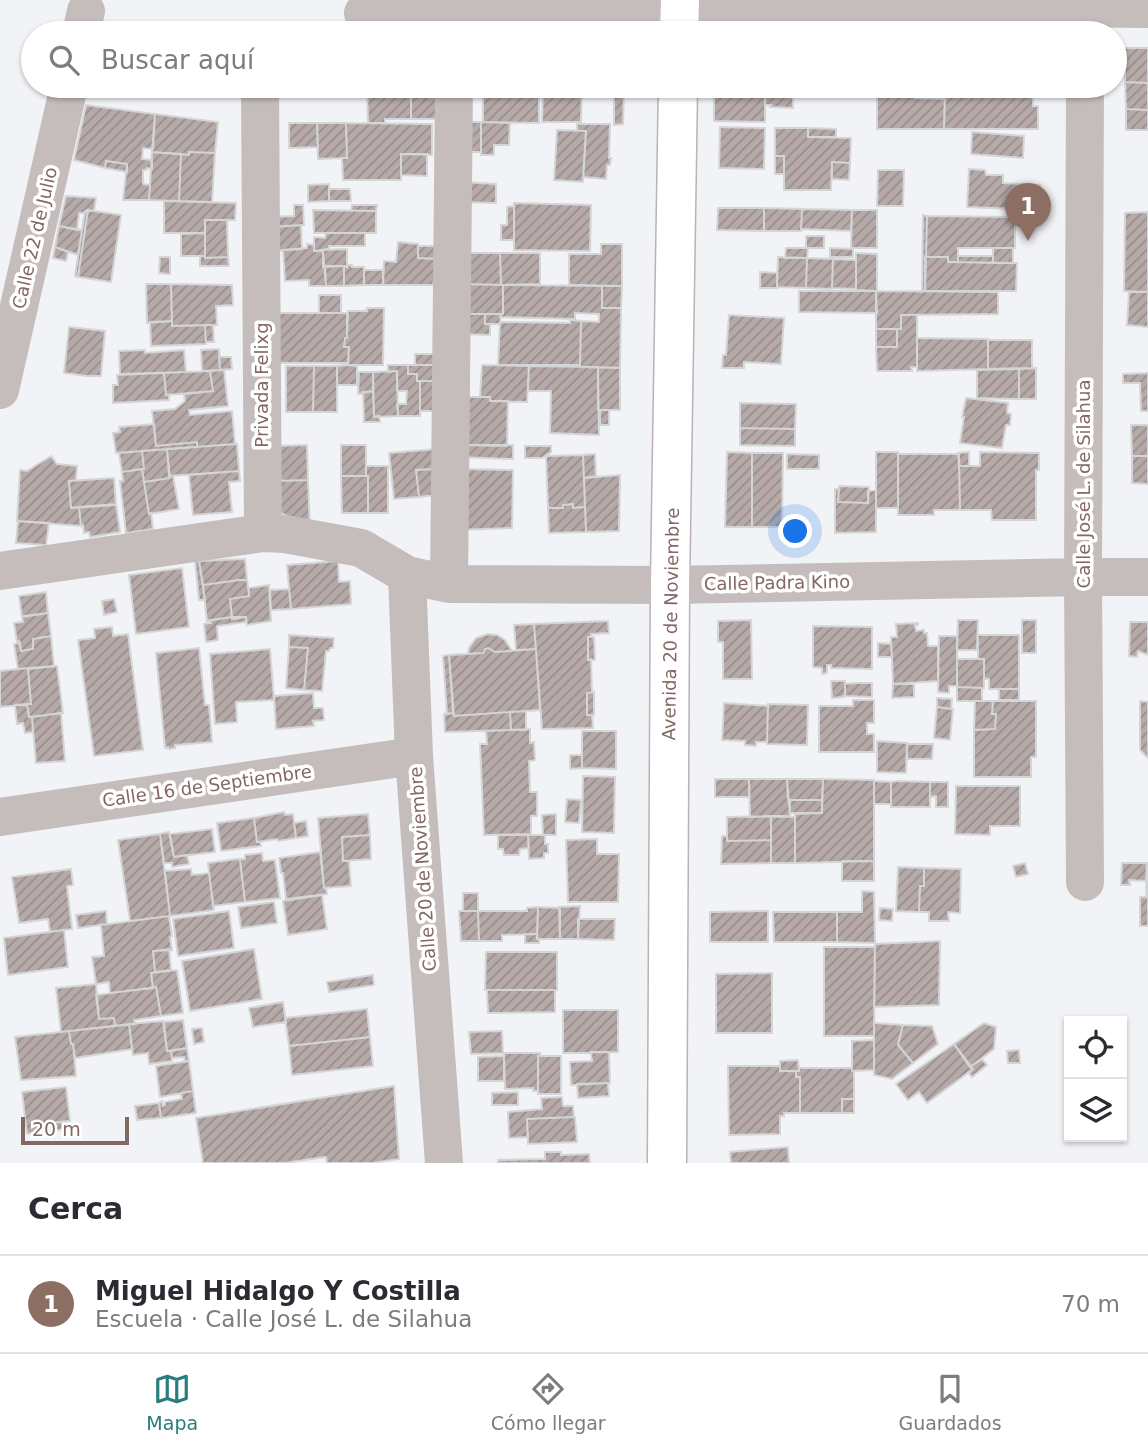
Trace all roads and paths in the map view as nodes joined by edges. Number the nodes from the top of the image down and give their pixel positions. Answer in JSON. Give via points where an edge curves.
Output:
{"nodes":[{"id":1,"x":1148,"y":9,"type":"edge"},
{"id":2,"x":363,"y":13,"type":"dead end"},
{"id":3,"x":679,"y":13,"type":"edge"},
{"id":4,"x":455,"y":14,"type":"edge"},
{"id":5,"x":1085,"y":14,"type":"edge"},
{"id":6,"x":66,"y":98,"type":"edge"},
{"id":7,"x":260,"y":98,"type":"edge"},
{"id":8,"x":454,"y":98,"type":"edge"},
{"id":9,"x":678,"y":98,"type":"edge"},
{"id":10,"x":1085,"y":98,"type":"edge"},
{"id":11,"x":0,"y":390,"type":"edge"},
{"id":12,"x":263,"y":533,"type":"junction"},
{"id":13,"x":0,"y":571,"type":"edge"},
{"id":14,"x":407,"y":575,"type":"junction"},
{"id":15,"x":1083,"y":577,"type":"junction"},
{"id":16,"x":1148,"y":578,"type":"edge"},
{"id":17,"x":449,"y":584,"type":"junction"},
{"id":18,"x":670,"y":585,"type":"junction"},
{"id":19,"x":414,"y":756,"type":"junction"},
{"id":20,"x":0,"y":817,"type":"edge"},
{"id":21,"x":1085,"y":882,"type":"dead end"},
{"id":22,"x":444,"y":1163,"type":"edge"},
{"id":23,"x":667,"y":1163,"type":"edge"}],
"edges":[{"from":1,"to":5,"type":"street"},
{"from":2,"to":4,"type":"street","via":[[401,9]]},
{"from":3,"to":4,"type":"street"},
{"from":3,"to":5,"type":"street"},
{"from":6,"to":11,"type":"street","name":"Calle 22 de Julio"},
{"from":7,"to":12,"type":"street","name":"Privada Felixg"},
{"from":8,"to":17,"type":"street"},
{"from":9,"to":18,"type":"street","name":"Avenida 20 de Noviembre"},
{"from":10,"to":15,"type":"street","name":"Calle José L. de Silahua"},
{"from":12,"to":13,"type":"street"},
{"from":12,"to":14,"type":"street","via":[[361,548]]},
{"from":14,"to":17,"type":"street","name":"Calle Padra Kino"},
{"from":14,"to":19,"type":"street","name":"Calle 20 de Noviembre"},
{"from":15,"to":16,"type":"street","name":"Calle Padra Kino"},
{"from":15,"to":18,"type":"street","name":"Calle Padra Kino"},
{"from":15,"to":21,"type":"street","name":"Calle José L. de Silahua"},
{"from":17,"to":18,"type":"street","name":"Calle Padra Kino"},
{"from":18,"to":23,"type":"street","name":"Avenida 20 de Noviembre"},
{"from":19,"to":20,"type":"street","name":"Calle 16 de Septiembre"},
{"from":19,"to":22,"type":"street","name":"Calle 20 de Noviembre"}]}
